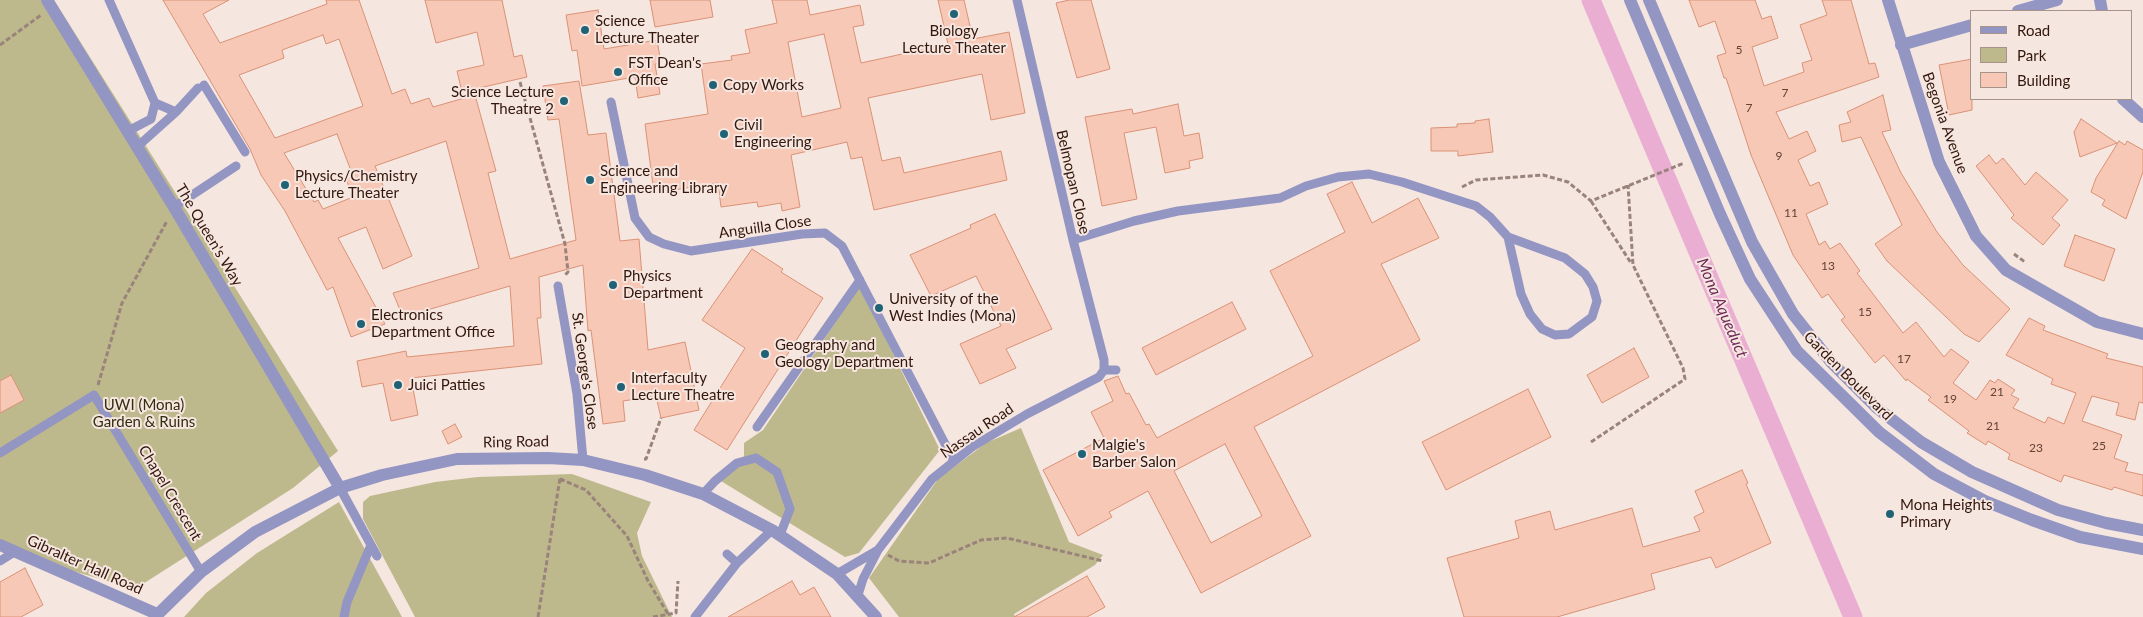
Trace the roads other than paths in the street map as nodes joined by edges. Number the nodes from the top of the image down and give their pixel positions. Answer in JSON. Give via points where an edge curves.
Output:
{"nodes":[{"id":1,"x":109,"y":0,"type":"edge"},
{"id":2,"x":1017,"y":0,"type":"edge"},
{"id":3,"x":1630,"y":0,"type":"edge"},
{"id":4,"x":1649,"y":0,"type":"edge"},
{"id":5,"x":1888,"y":0,"type":"edge"},
{"id":6,"x":2057,"y":0,"type":"edge"},
{"id":7,"x":49,"y":4,"type":"edge"},
{"id":8,"x":2022,"y":10,"type":"edge"},
{"id":9,"x":1970,"y":26,"type":"edge"},
{"id":10,"x":1901,"y":45,"type":"junction"},
{"id":11,"x":2124,"y":100,"type":"edge"},
{"id":12,"x":611,"y":102,"type":"dead end"},
{"id":13,"x":155,"y":103,"type":"junction"},
{"id":14,"x":176,"y":112,"type":"junction"},
{"id":15,"x":2143,"y":117,"type":"edge"},
{"id":16,"x":128,"y":131,"type":"junction"},
{"id":17,"x":138,"y":146,"type":"junction"},
{"id":18,"x":245,"y":152,"type":"dead end"},
{"id":19,"x":236,"y":166,"type":"dead end"},
{"id":20,"x":174,"y":207,"type":"junction"},
{"id":21,"x":1508,"y":238,"type":"junction"},
{"id":22,"x":1073,"y":240,"type":"junction"},
{"id":23,"x":860,"y":280,"type":"junction"},
{"id":24,"x":558,"y":286,"type":"road end"},
{"id":25,"x":2143,"y":334,"type":"edge"},
{"id":26,"x":1104,"y":370,"type":"junction"},
{"id":27,"x":1116,"y":370,"type":"dead end"},
{"id":28,"x":757,"y":428,"type":"dead end"},
{"id":29,"x":0,"y":453,"type":"edge"},
{"id":30,"x":583,"y":460,"type":"junction"},
{"id":31,"x":954,"y":461,"type":"junction"},
{"id":32,"x":340,"y":488,"type":"junction"},
{"id":33,"x":703,"y":494,"type":"junction"},
{"id":34,"x":2143,"y":530,"type":"edge"},
{"id":35,"x":776,"y":533,"type":"junction"},
{"id":36,"x":0,"y":545,"type":"edge"},
{"id":37,"x":371,"y":545,"type":"junction"},
{"id":38,"x":2143,"y":549,"type":"edge"},
{"id":39,"x":878,"y":550,"type":"junction"},
{"id":40,"x":16,"y":551,"type":"junction"},
{"id":41,"x":727,"y":554,"type":"dead end"},
{"id":42,"x":377,"y":556,"type":"dead end"},
{"id":43,"x":0,"y":561,"type":"edge"},
{"id":44,"x":737,"y":563,"type":"junction"},
{"id":45,"x":201,"y":572,"type":"junction"},
{"id":46,"x":837,"y":574,"type":"junction"},
{"id":47,"x":858,"y":595,"type":"junction"},
{"id":48,"x":156,"y":616,"type":"edge"},
{"id":49,"x":344,"y":617,"type":"edge"},
{"id":50,"x":695,"y":617,"type":"edge"},
{"id":51,"x":876,"y":617,"type":"edge"}],
"edges":[{"from":1,"to":13,"type":"lane"},
{"from":2,"to":22,"type":"lane","name":"Belmopan Close"},
{"from":3,"to":38,"type":"street","name":"Garden Boulevard","via":[[1750,279],[1797,351],[1879,432],[1934,474],[1985,502],[2032,520],[2080,537]]},
{"from":4,"to":34,"type":"street","name":"Garden Boulevard","via":[[1752,242],[1794,314],[1831,362],[1878,408],[1921,442],[1972,472],[2058,510]]},
{"from":5,"to":10,"type":"street","name":"Begonia Avenue"},
{"from":6,"to":8,"type":"street"},
{"from":7,"to":16,"type":"street","name":"The Queen's Way"},
{"from":9,"to":10,"type":"street"},
{"from":10,"to":25,"type":"street","name":"Begonia Avenue","via":[[1939,162],[1976,236],[2006,270],[2097,322]]},
{"from":11,"to":15,"type":"street"},
{"from":12,"to":23,"type":"lane","name":"Anguilla Close","via":[[636,218],[650,237],[691,251],[825,233],[842,246]]},
{"from":13,"to":14,"type":"lane"},
{"from":13,"to":16,"type":"lane","via":[[151,118]]},
{"from":14,"to":17,"type":"lane"},
{"from":14,"to":18,"type":"lane","via":[[201,87]]},
{"from":16,"to":17,"type":"street","name":"The Queen's Way"},
{"from":17,"to":20,"type":"street","name":"The Queen's Way"},
{"from":19,"to":20,"type":"lane"},
{"from":20,"to":32,"type":"street","name":"The Queen's Way"},
{"from":21,"to":21,"type":"lane","via":[[1521,294],[1530,314],[1542,329],[1556,335],[1569,334],[1592,317],[1597,301],[1585,274],[1565,258]]},
{"from":21,"to":22,"type":"lane","via":[[1476,206],[1369,174],[1338,177],[1280,198],[1178,211]]},
{"from":22,"to":26,"type":"lane","name":"Belmopan Close"},
{"from":23,"to":28,"type":"lane"},
{"from":23,"to":31,"type":"lane","name":"Anguilla Close"},
{"from":24,"to":30,"type":"lane","name":"St. George's Close","via":[[577,394]]},
{"from":26,"to":27,"type":"lane"},
{"from":26,"to":31,"type":"lane","name":"Nassau Road","via":[[1099,377],[1027,414]]},
{"from":29,"to":45,"type":"lane","name":"Chapel Crescent","via":[[94,395]]},
{"from":30,"to":32,"type":"street","name":"Ring Road","via":[[457,459],[382,475]]},
{"from":30,"to":33,"type":"street","name":"Ring Road"},
{"from":31,"to":39,"type":"lane","name":"Nassau Road","via":[[932,479]]},
{"from":32,"to":37,"type":"lane"},
{"from":32,"to":45,"type":"street","name":"Ring Road","via":[[255,532]]},
{"from":33,"to":35,"type":"street","name":"Ring Road"},
{"from":33,"to":35,"type":"lane","via":[[737,462],[756,458],[777,472],[790,509]]},
{"from":35,"to":44,"type":"lane"},
{"from":35,"to":46,"type":"street","name":"Ring Road"},
{"from":36,"to":40,"type":"street","name":"Gibralter Hall Road"},
{"from":37,"to":42,"type":"lane"},
{"from":37,"to":49,"type":"lane"},
{"from":39,"to":46,"type":"lane"},
{"from":39,"to":47,"type":"lane"},
{"from":40,"to":43,"type":"lane"},
{"from":40,"to":48,"type":"street","name":"Gibralter Hall Road"},
{"from":41,"to":44,"type":"lane"},
{"from":44,"to":50,"type":"lane"},
{"from":45,"to":48,"type":"street","name":"Ring Road"},
{"from":46,"to":47,"type":"street","name":"Ring Road"},
{"from":47,"to":51,"type":"street","name":"Ring Road"}]}
